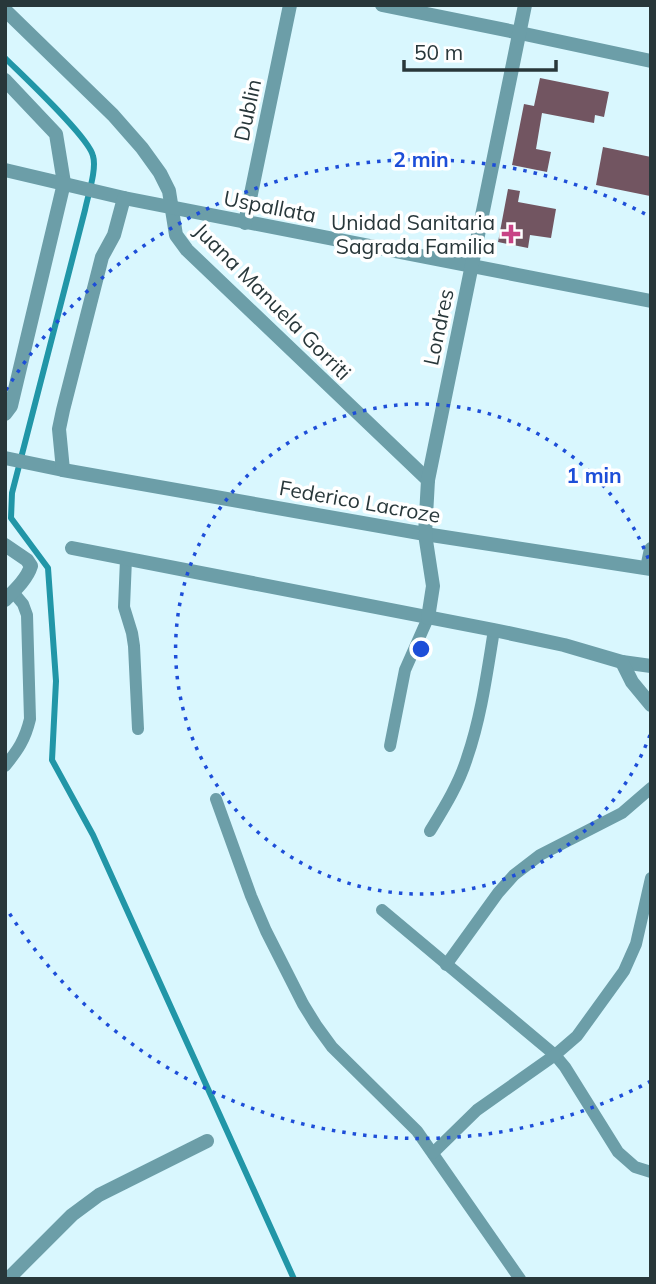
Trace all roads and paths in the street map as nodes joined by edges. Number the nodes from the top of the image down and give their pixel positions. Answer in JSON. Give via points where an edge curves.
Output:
{"nodes":[{"id":1,"x":290,"y":5,"type":"edge"},
{"id":2,"x":382,"y":5,"type":"edge"},
{"id":3,"x":525,"y":5,"type":"edge"},
{"id":4,"x":5,"y":10,"type":"edge"},
{"id":5,"x":520,"y":33,"type":"junction"},
{"id":6,"x":651,"y":61,"type":"edge"},
{"id":7,"x":5,"y":80,"type":"edge"},
{"id":8,"x":5,"y":170,"type":"edge"},
{"id":9,"x":71,"y":185,"type":"junction"},
{"id":10,"x":124,"y":198,"type":"junction"},
{"id":11,"x":171,"y":208,"type":"junction"},
{"id":12,"x":245,"y":223,"type":"junction"},
{"id":13,"x":473,"y":266,"type":"junction"},
{"id":14,"x":651,"y":301,"type":"edge"},
{"id":15,"x":5,"y":414,"type":"edge"},
{"id":16,"x":5,"y":458,"type":"edge"},
{"id":17,"x":58,"y":469,"type":"junction"},
{"id":18,"x":428,"y":480,"type":"junction"},
{"id":19,"x":425,"y":534,"type":"junction"},
{"id":20,"x":8,"y":547,"type":"edge"},
{"id":21,"x":72,"y":548,"type":"dead end"},
{"id":22,"x":651,"y":549,"type":"edge"},
{"id":23,"x":126,"y":559,"type":"junction"},
{"id":24,"x":649,"y":568,"type":"edge"},
{"id":25,"x":19,"y":582,"type":"edge"},
{"id":26,"x":428,"y":618,"type":"junction"},
{"id":27,"x":494,"y":630,"type":"junction"},
{"id":28,"x":622,"y":662,"type":"junction"},
{"id":29,"x":651,"y":666,"type":"edge"},
{"id":30,"x":651,"y":705,"type":"edge"},
{"id":31,"x":138,"y":729,"type":"dead end"},
{"id":32,"x":390,"y":746,"type":"dead end"},
{"id":33,"x":5,"y":766,"type":"edge"},
{"id":34,"x":651,"y":788,"type":"edge"},
{"id":35,"x":216,"y":799,"type":"dead end"},
{"id":36,"x":430,"y":831,"type":"dead end"},
{"id":37,"x":651,"y":878,"type":"edge"},
{"id":38,"x":382,"y":910,"type":"dead end"},
{"id":39,"x":446,"y":965,"type":"junction"},
{"id":40,"x":555,"y":1055,"type":"junction"},
{"id":41,"x":207,"y":1141,"type":"dead end"},
{"id":42,"x":433,"y":1153,"type":"junction"},
{"id":43,"x":651,"y":1172,"type":"edge"},
{"id":44,"x":8,"y":1279,"type":"edge"},
{"id":45,"x":520,"y":1279,"type":"edge"}],
"edges":[{"from":1,"to":12,"type":"street","name":"Dublin"},
{"from":2,"to":5,"type":"street"},
{"from":3,"to":5,"type":"street","name":"Londres"},
{"from":4,"to":11,"type":"street","name":"Juana Manuela Gorriti","via":[[142,148],[169,191]]},
{"from":5,"to":6,"type":"street"},
{"from":5,"to":13,"type":"street","name":"Londres"},
{"from":7,"to":9,"type":"street","via":[[56,134]]},
{"from":8,"to":9,"type":"street","name":"Uspallata"},
{"from":9,"to":10,"type":"street","name":"Uspallata"},
{"from":9,"to":15,"type":"street","via":[[11,406]]},
{"from":10,"to":11,"type":"street","name":"Uspallata"},
{"from":10,"to":17,"type":"street","via":[[114,235],[102,257],[63,410]]},
{"from":11,"to":12,"type":"street","name":"Uspallata"},
{"from":11,"to":18,"type":"street","name":"Juana Manuela Gorriti","via":[[176,235],[187,250]]},
{"from":12,"to":13,"type":"street","name":"Uspallata"},
{"from":13,"to":14,"type":"street","name":"Uspallata"},
{"from":13,"to":18,"type":"street","name":"Londres"},
{"from":16,"to":17,"type":"street","name":"Federico Lacroze"},
{"from":17,"to":19,"type":"street","name":"Federico Lacroze"},
{"from":18,"to":19,"type":"street","name":"Londres"},
{"from":19,"to":24,"type":"street","name":"Federico Lacroze"},
{"from":19,"to":26,"type":"street","name":"Londres","via":[[433,586]]},
{"from":20,"to":25,"type":"street"},
{"from":21,"to":23,"type":"street"},
{"from":22,"to":24,"type":"street"},
{"from":23,"to":26,"type":"street"},
{"from":23,"to":31,"type":"lane","via":[[124,607],[134,646]]},
{"from":25,"to":33,"type":"lane","via":[[27,615],[30,719],[20,747]]},
{"from":26,"to":27,"type":"street"},
{"from":26,"to":32,"type":"lane","via":[[405,670]]},
{"from":27,"to":28,"type":"street"},
{"from":27,"to":36,"type":"lane","via":[[467,759]]},
{"from":28,"to":29,"type":"street"},
{"from":28,"to":30,"type":"street"},
{"from":34,"to":39,"type":"lane","via":[[622,813],[540,855],[514,875]]},
{"from":35,"to":42,"type":"lane","via":[[266,932],[309,1014],[332,1048],[417,1131]]},
{"from":37,"to":40,"type":"lane","via":[[636,944],[624,971],[577,1036]]},
{"from":38,"to":39,"type":"lane"},
{"from":39,"to":40,"type":"lane"},
{"from":40,"to":42,"type":"lane","via":[[477,1110]]},
{"from":40,"to":43,"type":"lane","via":[[618,1152],[635,1167]]},
{"from":41,"to":44,"type":"street","via":[[99,1195],[72,1214]]},
{"from":42,"to":45,"type":"lane"}]}
